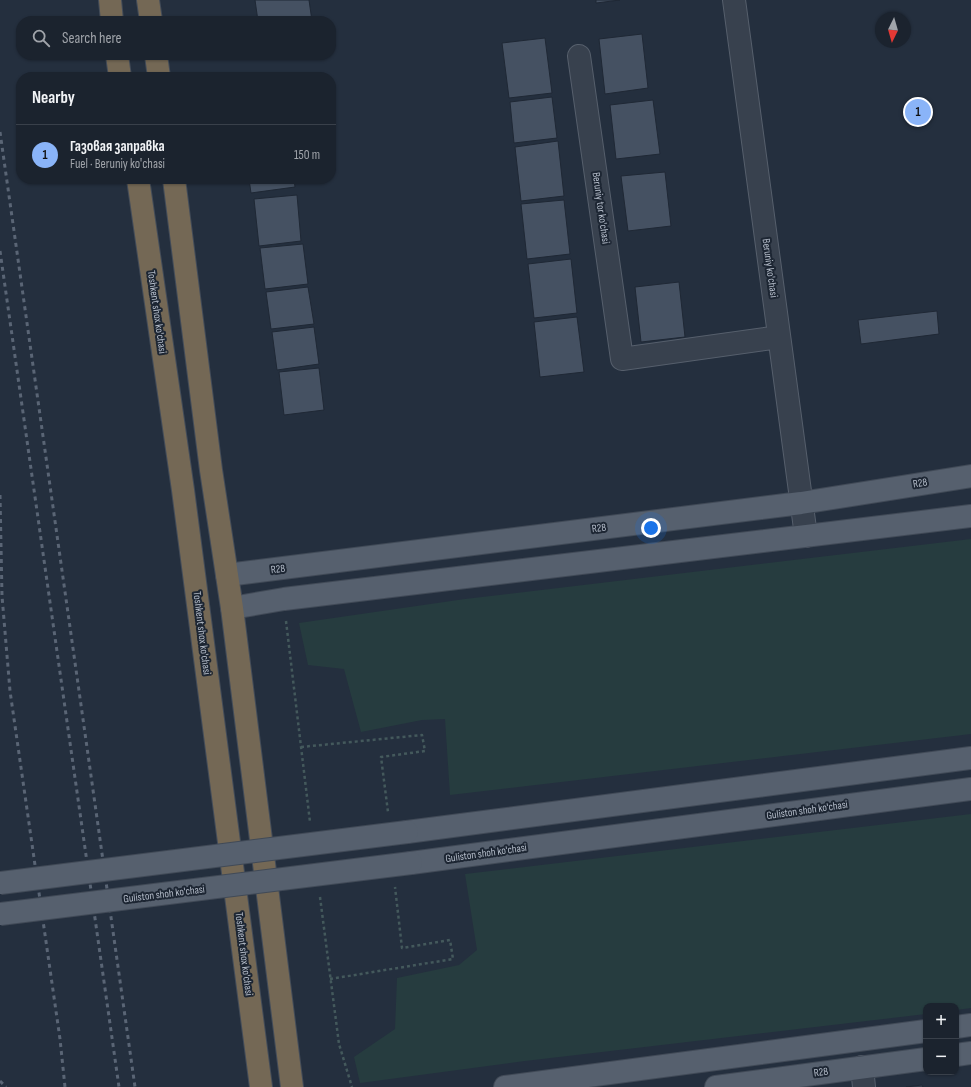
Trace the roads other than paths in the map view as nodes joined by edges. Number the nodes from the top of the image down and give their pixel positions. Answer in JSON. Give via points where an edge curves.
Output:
{"nodes":[{"id":1,"x":110,"y":0,"type":"edge"},
{"id":2,"x":148,"y":0,"type":"edge"},
{"id":3,"x":734,"y":0,"type":"edge"},
{"id":4,"x":112,"y":16,"type":"edge"},
{"id":5,"x":150,"y":16,"type":"edge"},
{"id":6,"x":579,"y":56,"type":"dead end"},
{"id":7,"x":118,"y":60,"type":"edge"},
{"id":8,"x":157,"y":60,"type":"edge"},
{"id":9,"x":119,"y":72,"type":"edge"},
{"id":10,"x":158,"y":72,"type":"edge"},
{"id":11,"x":139,"y":184,"type":"edge"},
{"id":12,"x":175,"y":184,"type":"edge"},
{"id":13,"x":779,"y":337,"type":"junction"},
{"id":14,"x":971,"y":476,"type":"edge"},
{"id":15,"x":801,"y":503,"type":"junction"},
{"id":16,"x":971,"y":516,"type":"edge"},
{"id":17,"x":806,"y":536,"type":"junction"},
{"id":18,"x":227,"y":575,"type":"junction"},
{"id":19,"x":232,"y":608,"type":"junction"},
{"id":20,"x":971,"y":758,"type":"edge"},
{"id":21,"x":971,"y":789,"type":"edge"},
{"id":22,"x":0,"y":883,"type":"edge"},
{"id":23,"x":0,"y":914,"type":"edge"},
{"id":24,"x":971,"y":1025,"type":"edge"},
{"id":25,"x":959,"y":1027,"type":"edge"},
{"id":26,"x":923,"y":1031,"type":"edge"},
{"id":27,"x":971,"y":1053,"type":"edge"},
{"id":28,"x":959,"y":1055,"type":"edge"},
{"id":29,"x":923,"y":1060,"type":"edge"},
{"id":30,"x":863,"y":1077,"type":"edge"},
{"id":31,"x":815,"y":1080,"type":"edge"},
{"id":32,"x":261,"y":1087,"type":"edge"},
{"id":33,"x":292,"y":1087,"type":"edge"},
{"id":34,"x":505,"y":1087,"type":"edge"},
{"id":35,"x":716,"y":1087,"type":"edge"}],
"edges":[{"from":1,"to":4,"type":"highway"},
{"from":2,"to":5,"type":"highway"},
{"from":3,"to":13,"type":"street","name":"Beruniy ko'chasi"},
{"from":6,"to":13,"type":"street","name":"Beruniy tor ko'chasi","via":[[622,359]]},
{"from":7,"to":9,"type":"highway"},
{"from":8,"to":10,"type":"highway"},
{"from":11,"to":32,"type":"highway","name":"Toshkent shox ko'chasi","via":[[184,498]]},
{"from":12,"to":18,"type":"highway"},
{"from":13,"to":15,"type":"street","name":"Beruniy ko'chasi"},
{"from":14,"to":15,"type":"main road","name":"R28"},
{"from":15,"to":17,"type":"street","name":"Beruniy ko'chasi"},
{"from":15,"to":18,"type":"main road","name":"R28"},
{"from":16,"to":17,"type":"main road"},
{"from":17,"to":19,"type":"main road","via":[[284,599]]},
{"from":18,"to":19,"type":"highway"},
{"from":19,"to":33,"type":"highway"},
{"from":20,"to":22,"type":"main road","bridge":true},
{"from":21,"to":23,"type":"main road","name":"Guliston shoh ko'chasi","bridge":true},
{"from":24,"to":25,"type":"main road"},
{"from":26,"to":34,"type":"main road"},
{"from":27,"to":28,"type":"main road"},
{"from":29,"to":30,"type":"main road","name":"R28"},
{"from":30,"to":31,"type":"main road","name":"R28"},
{"from":31,"to":35,"type":"main road","name":"R28"}]}
